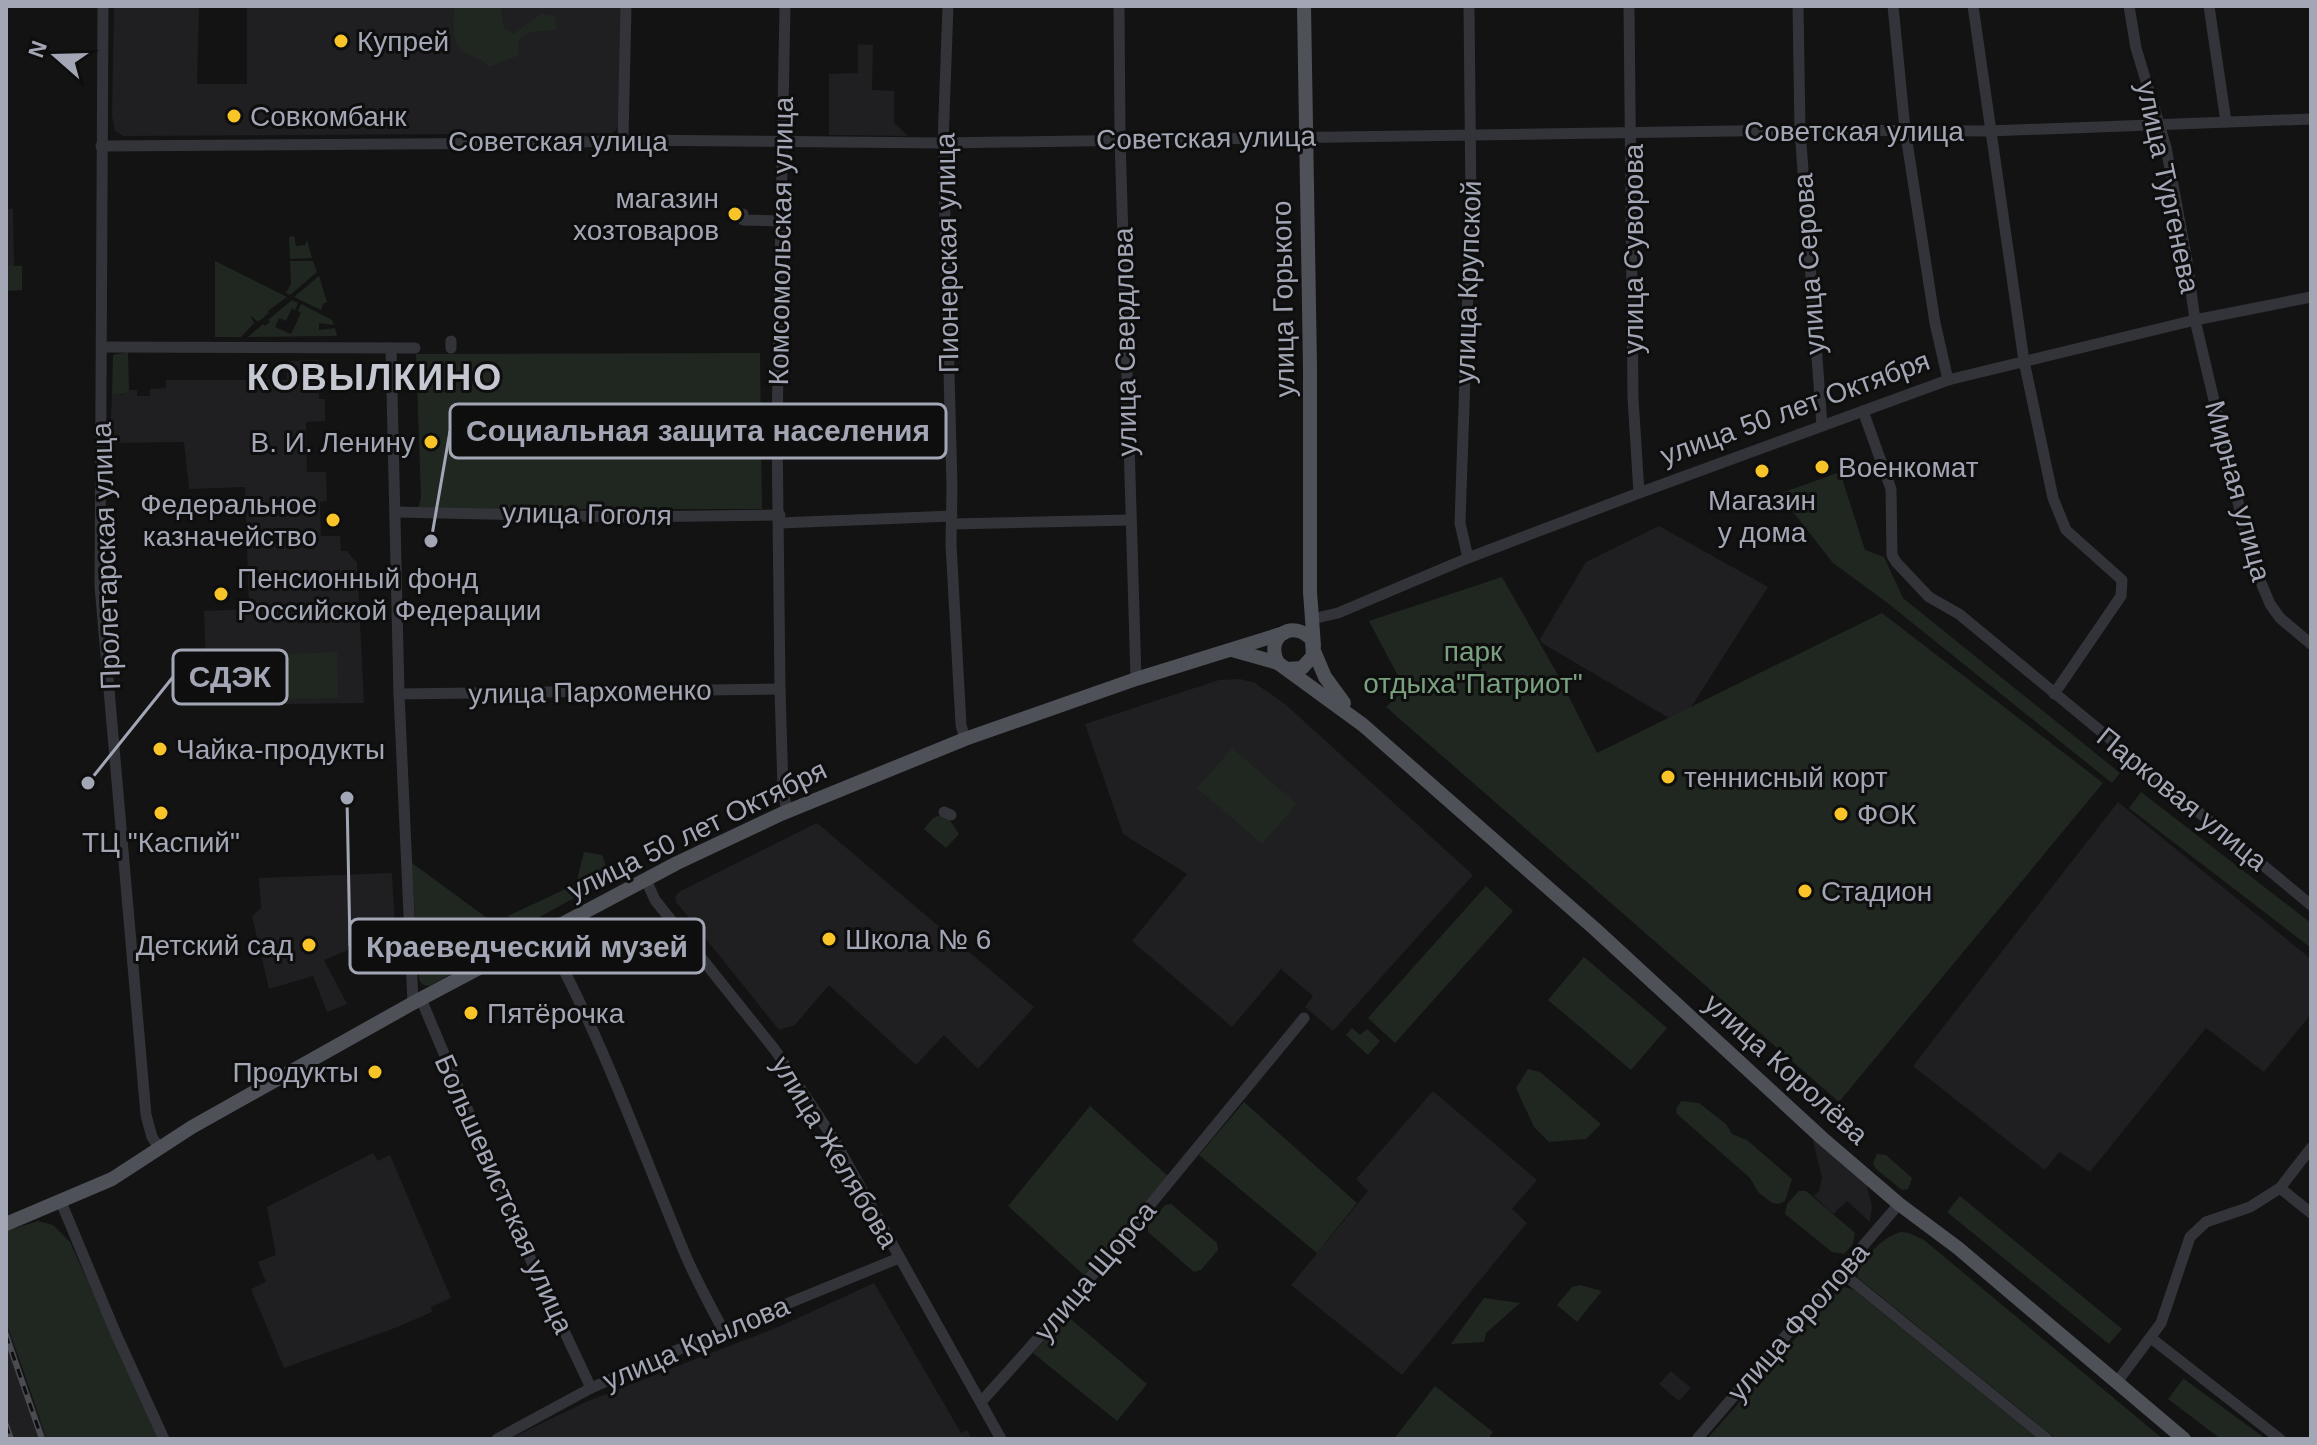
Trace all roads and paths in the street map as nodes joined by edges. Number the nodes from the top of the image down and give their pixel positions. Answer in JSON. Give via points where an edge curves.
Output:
{"nodes":[{"id":1,"x":103,"y":6,"type":"edge"},
{"id":2,"x":626,"y":6,"type":"edge"},
{"id":3,"x":785,"y":6,"type":"edge"},
{"id":4,"x":948,"y":6,"type":"edge"},
{"id":5,"x":1119,"y":6,"type":"edge"},
{"id":6,"x":1304,"y":6,"type":"edge"},
{"id":7,"x":1469,"y":6,"type":"edge"},
{"id":8,"x":1629,"y":6,"type":"edge"},
{"id":9,"x":1798,"y":6,"type":"edge"},
{"id":10,"x":1893,"y":6,"type":"edge"},
{"id":11,"x":1973,"y":6,"type":"edge"},
{"id":12,"x":2129,"y":6,"type":"edge"},
{"id":13,"x":2209,"y":6,"type":"edge"},
{"id":14,"x":2311,"y":119,"type":"edge"},
{"id":15,"x":2226,"y":122,"type":"junction"},
{"id":16,"x":2157,"y":124,"type":"junction"},
{"id":17,"x":1905,"y":129,"type":"junction"},
{"id":18,"x":1800,"y":130,"type":"junction"},
{"id":19,"x":1989,"y":131,"type":"junction"},
{"id":20,"x":1632,"y":132,"type":"junction"},
{"id":21,"x":1472,"y":134,"type":"junction"},
{"id":22,"x":1306,"y":137,"type":"junction"},
{"id":23,"x":1120,"y":138,"type":"junction"},
{"id":24,"x":623,"y":140,"type":"junction"},
{"id":25,"x":783,"y":141,"type":"junction"},
{"id":26,"x":943,"y":143,"type":"junction"},
{"id":27,"x":101,"y":146,"type":"junction"},
{"id":28,"x":740,"y":214,"type":"dead end"},
{"id":29,"x":780,"y":221,"type":"junction"},
{"id":30,"x":2311,"y":297,"type":"edge"},
{"id":31,"x":2195,"y":320,"type":"junction"},
{"id":32,"x":102,"y":347,"type":"junction"},
{"id":33,"x":391,"y":348,"type":"junction"},
{"id":34,"x":415,"y":348,"type":"dead end"},
{"id":35,"x":2024,"y":361,"type":"junction"},
{"id":36,"x":1948,"y":380,"type":"junction"},
{"id":37,"x":1863,"y":411,"type":"junction"},
{"id":38,"x":1822,"y":425,"type":"junction"},
{"id":39,"x":1639,"y":493,"type":"junction"},
{"id":40,"x":395,"y":512,"type":"junction"},
{"id":41,"x":780,"y":519,"type":"junction"},
{"id":42,"x":952,"y":520,"type":"junction"},
{"id":43,"x":1130,"y":520,"type":"junction"},
{"id":44,"x":1468,"y":558,"type":"junction"},
{"id":45,"x":1310,"y":592,"type":"junction"},
{"id":46,"x":1312,"y":619,"type":"junction"},
{"id":47,"x":1286,"y":632,"type":"junction"},
{"id":48,"x":2311,"y":644,"type":"edge"},
{"id":49,"x":1314,"y":649,"type":"junction"},
{"id":50,"x":1224,"y":650,"type":"junction"},
{"id":51,"x":1283,"y":666,"type":"junction"},
{"id":52,"x":1136,"y":679,"type":"junction"},
{"id":53,"x":780,"y":689,"type":"junction"},
{"id":54,"x":399,"y":694,"type":"junction"},
{"id":55,"x":2054,"y":694,"type":"junction"},
{"id":56,"x":1363,"y":725,"type":"junction"},
{"id":57,"x":965,"y":739,"type":"junction"},
{"id":58,"x":787,"y":812,"type":"junction"},
{"id":59,"x":646,"y":880,"type":"junction"},
{"id":60,"x":2311,"y":905,"type":"edge"},
{"id":61,"x":545,"y":934,"type":"junction"},
{"id":62,"x":417,"y":1001,"type":"junction"},
{"id":63,"x":1304,"y":1018,"type":"dead end"},
{"id":64,"x":2311,"y":1148,"type":"edge"},
{"id":65,"x":160,"y":1149,"type":"junction"},
{"id":66,"x":2280,"y":1188,"type":"junction"},
{"id":67,"x":61,"y":1202,"type":"junction"},
{"id":68,"x":1899,"y":1204,"type":"junction"},
{"id":69,"x":2311,"y":1213,"type":"edge"},
{"id":70,"x":6,"y":1224,"type":"edge"},
{"id":71,"x":899,"y":1258,"type":"junction"},
{"id":72,"x":1841,"y":1272,"type":"junction"},
{"id":73,"x":723,"y":1330,"type":"junction"},
{"id":74,"x":2151,"y":1338,"type":"junction"},
{"id":75,"x":2117,"y":1382,"type":"junction"},
{"id":76,"x":591,"y":1388,"type":"junction"},
{"id":77,"x":981,"y":1402,"type":"junction"},
{"id":78,"x":164,"y":1439,"type":"edge"},
{"id":79,"x":497,"y":1439,"type":"edge"},
{"id":80,"x":1001,"y":1439,"type":"edge"},
{"id":81,"x":1697,"y":1439,"type":"edge"},
{"id":82,"x":2047,"y":1439,"type":"edge"},
{"id":83,"x":2184,"y":1439,"type":"edge"},
{"id":84,"x":2280,"y":1439,"type":"edge"}],
"edges":[{"from":1,"to":27,"type":"street","name":"Пролетарская улица"},
{"from":2,"to":24,"type":"street"},
{"from":3,"to":25,"type":"street","name":"Комсомольская улица"},
{"from":4,"to":26,"type":"street","name":"Пионерская улица"},
{"from":5,"to":23,"type":"street","name":"улица Свердлова"},
{"from":6,"to":22,"type":"main road","name":"улица Горького"},
{"from":7,"to":21,"type":"street","name":"улица Крупской"},
{"from":8,"to":20,"type":"street","name":"улица Суворова"},
{"from":9,"to":18,"type":"street","name":"улица Серова"},
{"from":10,"to":17,"type":"street"},
{"from":11,"to":19,"type":"street"},
{"from":12,"to":16,"type":"street","name":"улица Тургенева"},
{"from":13,"to":15,"type":"street"},
{"from":14,"to":15,"type":"street","name":"Советская улица"},
{"from":15,"to":16,"type":"street","name":"Советская улица"},
{"from":16,"to":19,"type":"street","name":"Советская улица"},
{"from":16,"to":31,"type":"street","name":"улица Тургенева"},
{"from":17,"to":18,"type":"street","name":"Советская улица"},
{"from":17,"to":19,"type":"street","name":"Советская улица"},
{"from":17,"to":36,"type":"street"},
{"from":18,"to":20,"type":"street","name":"Советская улица"},
{"from":18,"to":38,"type":"street","name":"улица Серова"},
{"from":19,"to":35,"type":"street"},
{"from":20,"to":21,"type":"street","name":"Советская улица"},
{"from":20,"to":39,"type":"street","name":"улица Суворова","via":[[1633,398]]},
{"from":21,"to":22,"type":"street","name":"Советская улица"},
{"from":21,"to":44,"type":"street","name":"улица Крупской","via":[[1460,523]]},
{"from":22,"to":23,"type":"street","name":"Советская улица"},
{"from":22,"to":45,"type":"main road","name":"улица Горького"},
{"from":23,"to":26,"type":"street","name":"Советская улица"},
{"from":23,"to":43,"type":"street","name":"улица Свердлова"},
{"from":24,"to":25,"type":"street","name":"Советская улица"},
{"from":24,"to":27,"type":"street","name":"Советская улица"},
{"from":25,"to":26,"type":"street","name":"Советская улица"},
{"from":25,"to":29,"type":"street","name":"Комсомольская улица"},
{"from":26,"to":42,"type":"street","name":"Пионерская улица"},
{"from":27,"to":32,"type":"street","name":"Пролетарская улица"},
{"from":28,"to":29,"type":"street","via":[[743,220]]},
{"from":29,"to":41,"type":"street","name":"Комсомольская улица"},
{"from":30,"to":31,"type":"street","name":"улица 50 лет Октября"},
{"from":31,"to":35,"type":"street","name":"улица 50 лет Октября"},
{"from":31,"to":48,"type":"street","name":"Мирная улица","via":[[2252,561],[2270,604]]},
{"from":32,"to":33,"type":"street"},
{"from":32,"to":65,"type":"street","name":"Пролетарская улица","via":[[100,586],[146,1115]]},
{"from":33,"to":34,"type":"street"},
{"from":33,"to":40,"type":"street","name":"Большевистская улица"},
{"from":35,"to":36,"type":"street","name":"улица 50 лет Октября"},
{"from":35,"to":55,"type":"street","via":[[2056,511],[2066,530],[2122,580],[2121,596]]},
{"from":36,"to":37,"type":"street","name":"улица 50 лет Октября"},
{"from":37,"to":38,"type":"street","name":"улица 50 лет Октября"},
{"from":37,"to":55,"type":"street","name":"Парковая улица","via":[[1891,489],[1896,562],[1929,597],[1959,614]]},
{"from":38,"to":39,"type":"street","name":"улица 50 лет Октября"},
{"from":39,"to":44,"type":"street","name":"улица 50 лет Октября"},
{"from":40,"to":41,"type":"street","name":"улица Гоголя"},
{"from":40,"to":54,"type":"street","name":"Большевистская улица"},
{"from":41,"to":42,"type":"street","name":"улица Гоголя"},
{"from":41,"to":53,"type":"street","name":"Комсомольская улица"},
{"from":42,"to":43,"type":"street","name":"улица Гоголя"},
{"from":42,"to":57,"type":"street","name":"Пионерская улица"},
{"from":43,"to":52,"type":"street","name":"улица Свердлова"},
{"from":44,"to":46,"type":"street","name":"улица 50 лет Октября"},
{"from":45,"to":46,"type":"main road","name":"улица Горького"},
{"from":45,"to":47,"type":"main road","name":"улица Горького","via":[[1305,618]]},
{"from":46,"to":49,"type":"main road","name":"улица Горького"},
{"from":47,"to":49,"type":"main road","via":[[1305,633]]},
{"from":47,"to":50,"type":"main road","name":"улица 50 лет Октября"},
{"from":47,"to":51,"type":"main road","via":[[1274,647]]},
{"from":49,"to":51,"type":"main road","via":[[1306,666]]},
{"from":49,"to":56,"type":"main road","name":"улица Королёва","via":[[1334,691]]},
{"from":50,"to":51,"type":"main road","name":"улица 50 лет Октября"},
{"from":50,"to":52,"type":"main road","name":"улица 50 лет Октября"},
{"from":51,"to":56,"type":"main road","name":"улица Королёва"},
{"from":52,"to":57,"type":"main road","name":"улица 50 лет Октября"},
{"from":53,"to":54,"type":"street","name":"улица Пархоменко"},
{"from":53,"to":58,"type":"street","name":"Комсомольская улица"},
{"from":54,"to":62,"type":"street","name":"Большевистская улица"},
{"from":55,"to":60,"type":"street","name":"Парковая улица"},
{"from":56,"to":68,"type":"main road","name":"улица Королёва"},
{"from":57,"to":58,"type":"main road","name":"улица 50 лет Октября"},
{"from":58,"to":59,"type":"main road","name":"улица 50 лет Октября"},
{"from":59,"to":61,"type":"main road","name":"улица 50 лет Октября"},
{"from":59,"to":71,"type":"street","name":"улица Желябова","via":[[655,900],[775,1050],[844,1156]]},
{"from":61,"to":62,"type":"main road","name":"улица 50 лет Октября"},
{"from":61,"to":73,"type":"street"},
{"from":62,"to":65,"type":"main road","name":"улица 50 лет Октября"},
{"from":62,"to":76,"type":"street","name":"Большевистская улица"},
{"from":63,"to":77,"type":"street","name":"улица Щорса"},
{"from":64,"to":66,"type":"street"},
{"from":65,"to":67,"type":"main road","name":"улица 50 лет Октября"},
{"from":66,"to":69,"type":"street"},
{"from":66,"to":74,"type":"street","via":[[2250,1207],[2206,1222],[2190,1237]]},
{"from":67,"to":70,"type":"main road","name":"улица 50 лет Октября"},
{"from":67,"to":78,"type":"street"},
{"from":68,"to":72,"type":"street","name":"улица Фролова"},
{"from":68,"to":75,"type":"main road","name":"улица Королёва"},
{"from":71,"to":73,"type":"street","name":"улица Крылова"},
{"from":71,"to":77,"type":"street","name":"улица Желябова"},
{"from":72,"to":81,"type":"street","name":"улица Фролова"},
{"from":72,"to":82,"type":"street"},
{"from":73,"to":76,"type":"street","name":"улица Крылова"},
{"from":74,"to":75,"type":"street"},
{"from":74,"to":84,"type":"street"},
{"from":75,"to":83,"type":"main road","name":"улица Королёва"},
{"from":76,"to":79,"type":"street","name":"улица Крылова"},
{"from":77,"to":80,"type":"street","name":"улица Желябова"}]}
